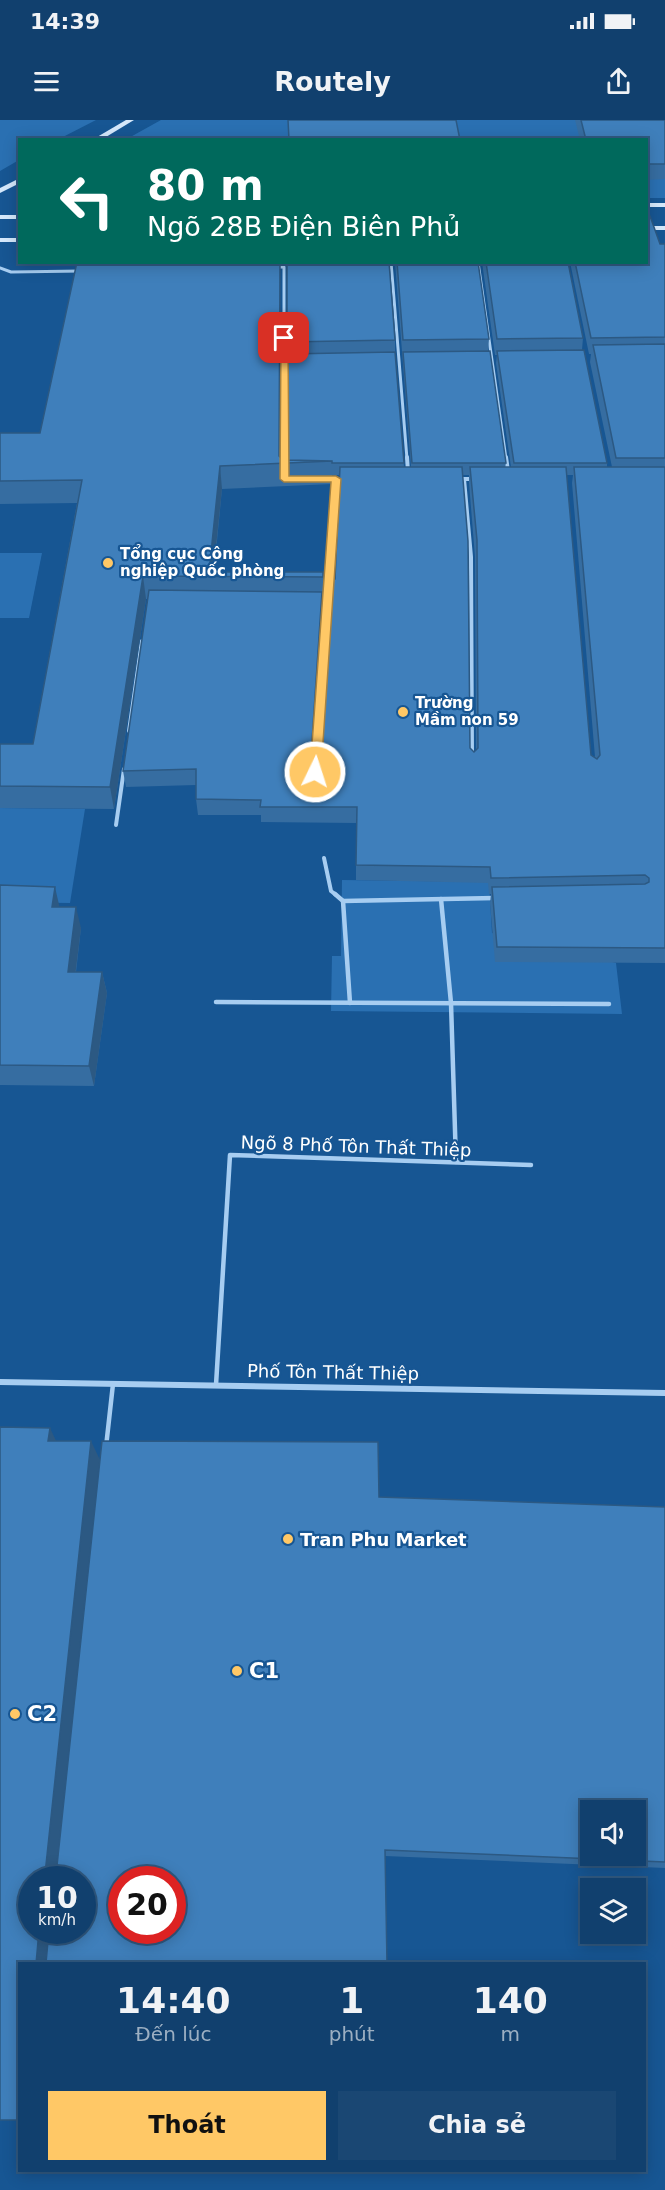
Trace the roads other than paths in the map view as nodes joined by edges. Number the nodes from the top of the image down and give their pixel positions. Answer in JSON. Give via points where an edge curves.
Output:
{"nodes":[{"id":1,"x":131,"y":120,"type":"edge"},
{"id":2,"x":99,"y":138,"type":"edge"},
{"id":3,"x":18,"y":181,"type":"edge"},
{"id":4,"x":0,"y":191,"type":"edge"},
{"id":5,"x":648,"y":205,"type":"edge"},
{"id":6,"x":665,"y":205,"type":"edge"},
{"id":7,"x":0,"y":217,"type":"edge"},
{"id":8,"x":18,"y":217,"type":"edge"},
{"id":9,"x":648,"y":228,"type":"edge"},
{"id":10,"x":665,"y":228,"type":"edge"},
{"id":11,"x":0,"y":240,"type":"edge"},
{"id":12,"x":18,"y":240,"type":"edge"},
{"id":13,"x":391,"y":264,"type":"edge"},
{"id":14,"x":478,"y":264,"type":"edge"},
{"id":15,"x":272,"y":267,"type":"edge"},
{"id":16,"x":0,"y":268,"type":"edge"},
{"id":17,"x":82,"y":271,"type":"edge"},
{"id":18,"x":480,"y":359,"type":"edge"},
{"id":19,"x":492,"y":359,"type":"junction"},
{"id":20,"x":388,"y":360,"type":"edge"},
{"id":21,"x":399,"y":360,"type":"junction"},
{"id":22,"x":284,"y":467,"type":"dead end"},
{"id":23,"x":326,"y":479,"type":"dead end"},
{"id":24,"x":336,"y":479,"type":"junction"},
{"id":25,"x":347,"y":479,"type":"edge"},
{"id":26,"x":408,"y":479,"type":"edge"},
{"id":27,"x":453,"y":479,"type":"edge"},
{"id":28,"x":464,"y":479,"type":"junction"},
{"id":29,"x":475,"y":479,"type":"edge"},
{"id":30,"x":509,"y":479,"type":"edge"},
{"id":31,"x":143,"y":634,"type":"edge"},
{"id":32,"x":129,"y":736,"type":"edge"},
{"id":33,"x":126,"y":758,"type":"edge"},
{"id":34,"x":472,"y":764,"type":"edge"},
{"id":35,"x":315,"y":772,"type":"edge"},
{"id":36,"x":116,"y":825,"type":"dead end"},
{"id":37,"x":324,"y":858,"type":"dead end"},
{"id":38,"x":500,"y":898,"type":"edge"},
{"id":39,"x":441,"y":899,"type":"junction"},
{"id":40,"x":343,"y":901,"type":"junction"},
{"id":41,"x":216,"y":1002,"type":"dead end"},
{"id":42,"x":350,"y":1003,"type":"junction"},
{"id":43,"x":452,"y":1003,"type":"junction"},
{"id":44,"x":609,"y":1004,"type":"dead end"},
{"id":45,"x":456,"y":1162,"type":"junction"},
{"id":46,"x":531,"y":1165,"type":"dead end"},
{"id":47,"x":0,"y":1382,"type":"edge"},
{"id":48,"x":113,"y":1384,"type":"junction"},
{"id":49,"x":216,"y":1385,"type":"junction"},
{"id":50,"x":665,"y":1393,"type":"edge"},
{"id":51,"x":106,"y":1455,"type":"edge"}],
"edges":[{"from":1,"to":2,"type":"main road"},
{"from":3,"to":4,"type":"main road"},
{"from":5,"to":6,"type":"main road"},
{"from":7,"to":8,"type":"main road"},
{"from":9,"to":10,"type":"main road"},
{"from":11,"to":12,"type":"main road"},
{"from":13,"to":21,"type":"lane"},
{"from":14,"to":19,"type":"lane"},
{"from":15,"to":22,"type":"lane","via":[[284,267]]},
{"from":16,"to":17,"type":"lane","via":[[11,272]]},
{"from":18,"to":19,"type":"lane"},
{"from":19,"to":30,"type":"lane"},
{"from":20,"to":21,"type":"lane"},
{"from":21,"to":26,"type":"lane"},
{"from":23,"to":24,"type":"lane"},
{"from":24,"to":25,"type":"lane"},
{"from":24,"to":35,"type":"lane"},
{"from":27,"to":28,"type":"lane"},
{"from":28,"to":29,"type":"lane"},
{"from":28,"to":34,"type":"lane","via":[[471,558]]},
{"from":31,"to":32,"type":"lane"},
{"from":33,"to":36,"type":"lane"},
{"from":37,"to":40,"type":"lane","via":[[331,891]]},
{"from":38,"to":39,"type":"lane"},
{"from":39,"to":40,"type":"lane"},
{"from":39,"to":43,"type":"lane"},
{"from":40,"to":42,"type":"lane"},
{"from":41,"to":42,"type":"lane"},
{"from":42,"to":43,"type":"lane"},
{"from":43,"to":44,"type":"lane"},
{"from":43,"to":45,"type":"lane"},
{"from":45,"to":46,"type":"lane","name":"Ngõ 8 Phố Tôn Thất Thiệp"},
{"from":45,"to":49,"type":"lane","name":"Ngõ 8 Phố Tôn Thất Thiệp","via":[[231,1155]]},
{"from":47,"to":48,"type":"street","name":"Phố Tôn Thất Thiệp"},
{"from":48,"to":49,"type":"street","name":"Phố Tôn Thất Thiệp"},
{"from":48,"to":51,"type":"lane"},
{"from":49,"to":50,"type":"street","name":"Phố Tôn Thất Thiệp"}]}
